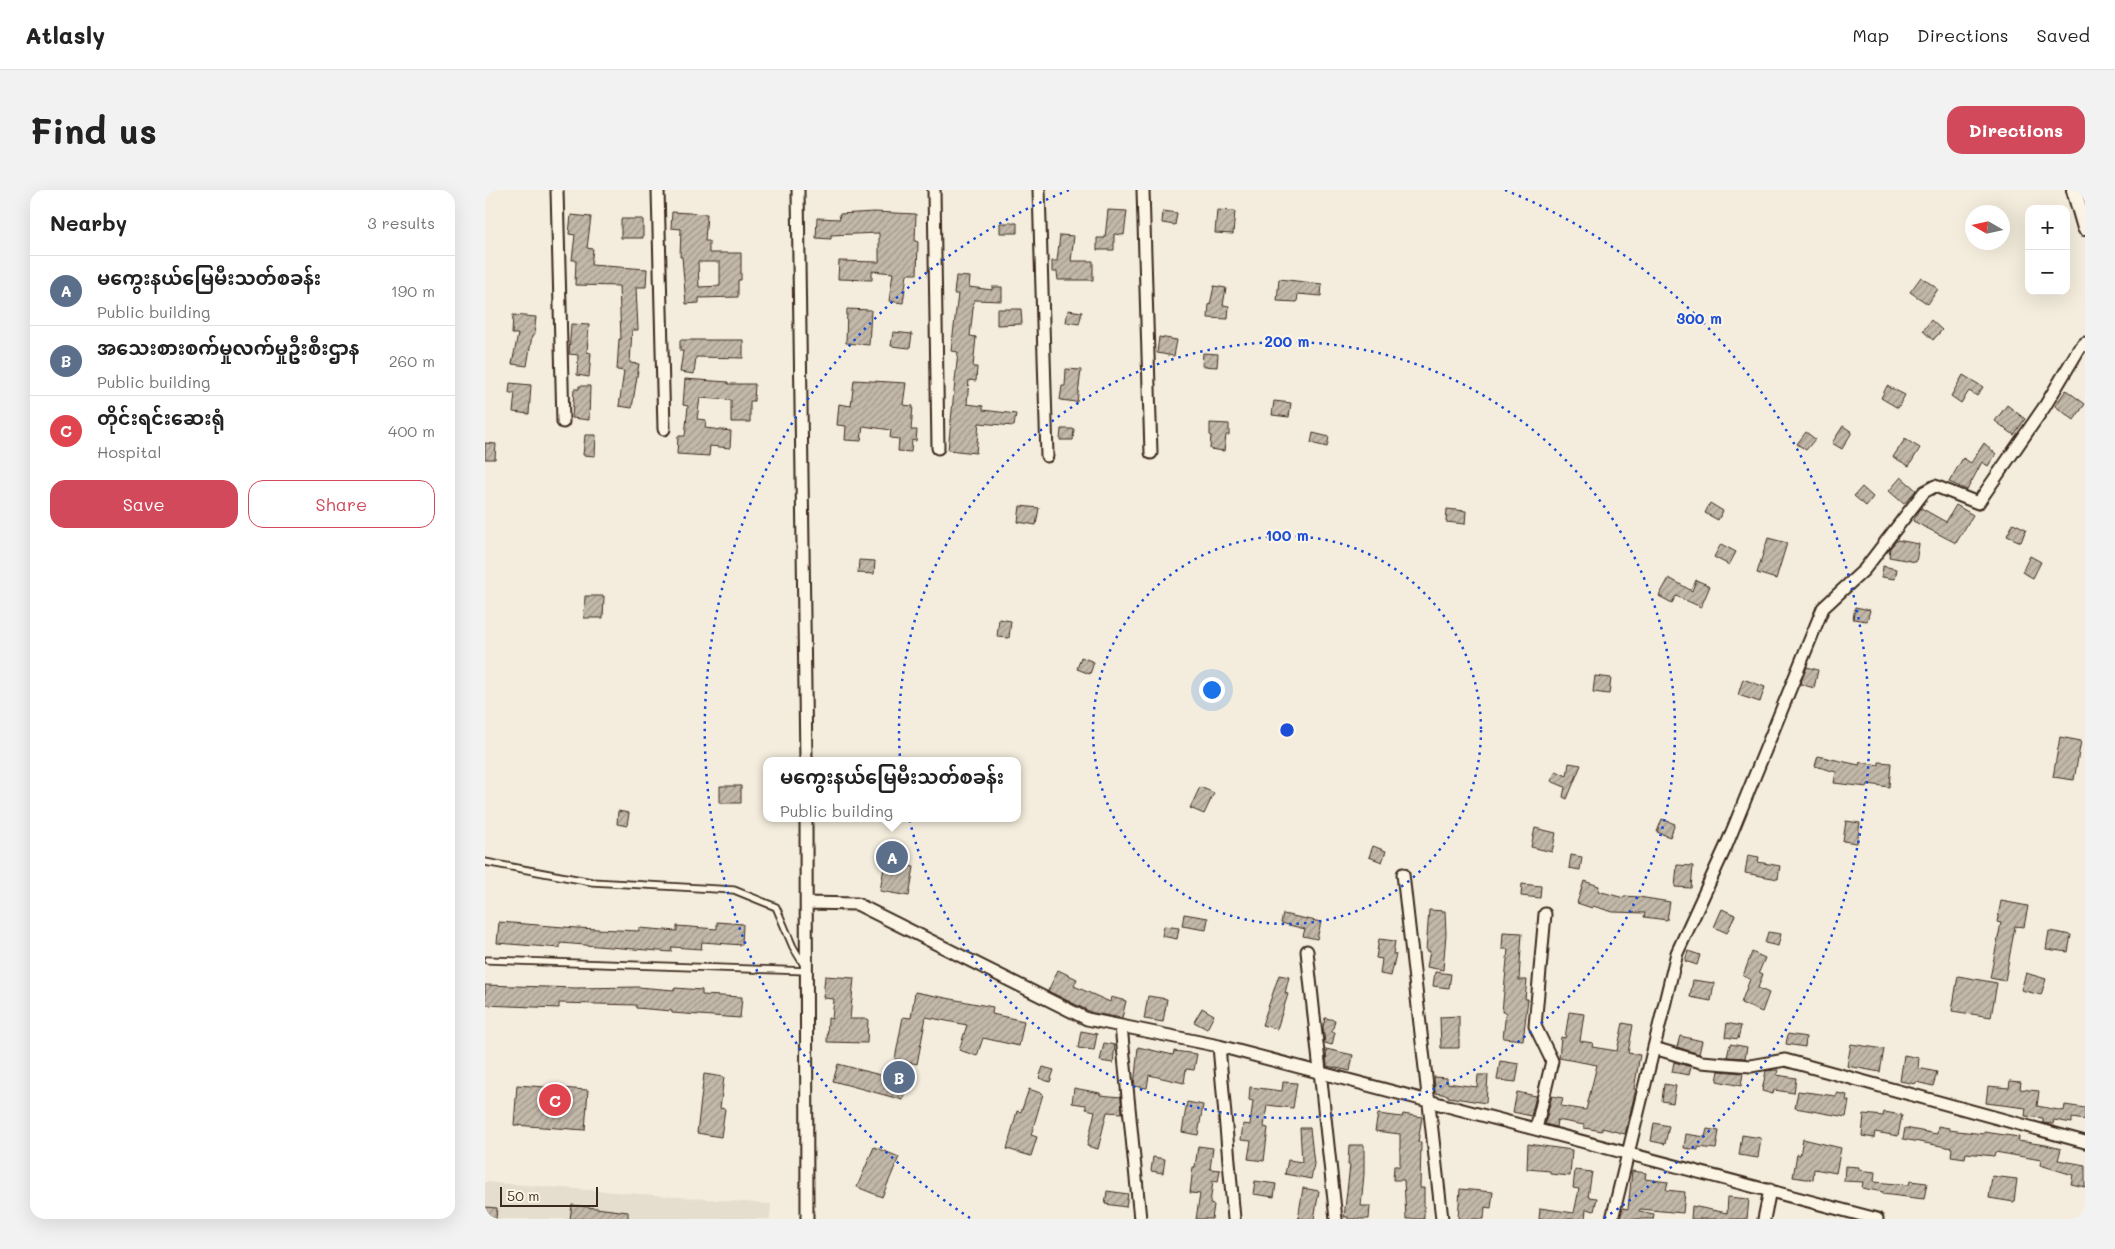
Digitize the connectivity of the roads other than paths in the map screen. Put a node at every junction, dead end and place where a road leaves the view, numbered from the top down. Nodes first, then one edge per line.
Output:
1 (557, 190) edge
2 (658, 190) edge
3 (798, 190) edge
4 (934, 190) edge
5 (1039, 190) edge
6 (1143, 190) edge
7 (2074, 190) edge
8 (2085, 228) edge
9 (2085, 343) edge
10 (563, 422) dead end
11 (664, 429) dead end
12 (938, 448) dead end
13 (1151, 453) dead end
14 (1047, 456) dead end
15 (806, 757) edge
16 (806, 822) edge
17 (485, 862) edge
18 (1403, 874) dead end
19 (807, 903) junction
20 (1545, 914) dead end
21 (1307, 951) dead end
22 (487, 960) dead end
23 (808, 971) junction
24 (1121, 1026) junction
25 (1219, 1046) junction
26 (1654, 1048) junction
27 (1320, 1073) junction
28 (1429, 1101) junction
29 (1536, 1129) junction
30 (2085, 1142) edge
31 (1628, 1153) junction
32 (1769, 1190) junction
33 (807, 1219) edge
34 (1140, 1219) edge
35 (1234, 1219) edge
36 (1336, 1219) edge
37 (1441, 1219) edge
38 (1612, 1219) edge
39 (1764, 1219) edge
40 (1877, 1219) edge

1 - 10 street
2 - 11 street
3 - 15 street
4 - 12 street
5 - 14 street
6 - 13 street
7 - 8 street
9 - 26 street
16 - 19 street
17 - 23 lane
18 - 28 street
19 - 23 street
19 - 24 street
20 - 29 street
21 - 27 street
22 - 23 lane
23 - 33 street
24 - 25 street
24 - 34 street
25 - 27 street
25 - 35 street
26 - 30 street
26 - 31 street
27 - 28 street
27 - 36 street
28 - 29 street
28 - 37 street
29 - 31 street
31 - 32 street
31 - 38 street
32 - 39 street
32 - 40 street

